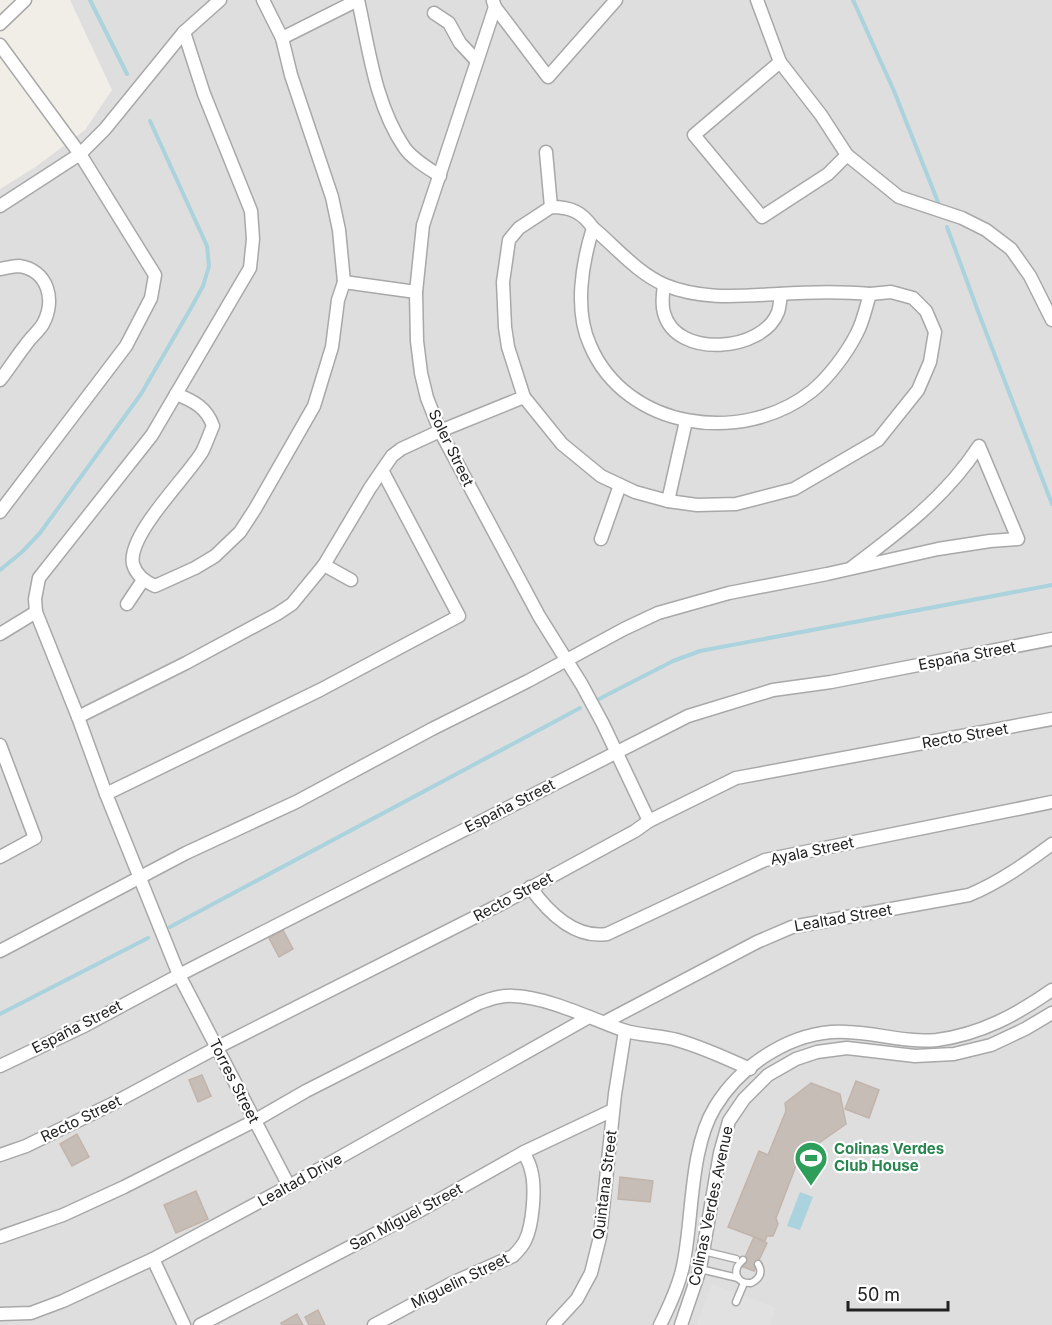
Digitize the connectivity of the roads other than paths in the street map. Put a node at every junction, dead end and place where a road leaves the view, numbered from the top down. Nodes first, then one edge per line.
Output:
1 (25, 0) edge
2 (220, 0) edge
3 (263, 0) edge
4 (358, 0) edge
5 (616, 0) edge
6 (757, 0) edge
7 (494, 3) edge
8 (434, 13) dead end
9 (0, 24) edge
10 (184, 32) junction
11 (282, 38) junction
12 (0, 45) edge
13 (476, 60) junction
14 (780, 62) junction
15 (546, 152) dead end
16 (80, 154) junction
17 (848, 155) junction
18 (440, 176) junction
19 (0, 206) edge
20 (552, 207) junction
21 (593, 228) junction
22 (0, 269) edge
23 (344, 282) junction
24 (664, 285) junction
25 (416, 292) junction
26 (780, 294) junction
27 (870, 294) junction
28 (1052, 320) edge
29 (0, 380) edge
30 (176, 394) junction
31 (524, 397) junction
32 (686, 421) junction
33 (440, 431) junction
34 (382, 472) junction
35 (620, 485) junction
36 (668, 501) junction
37 (0, 512) edge
38 (601, 539) dead end
39 (324, 565) junction
40 (851, 568) junction
41 (143, 580) junction
42 (351, 580) dead end
43 (127, 604) dead end
44 (36, 612) junction
45 (0, 634) edge
46 (1052, 639) edge
47 (566, 660) junction
48 (78, 717) junction
49 (1052, 719) edge
50 (0, 745) edge
51 (616, 753) junction
52 (106, 794) junction
53 (1052, 802) edge
54 (649, 821) junction
55 (1052, 844) edge
56 (0, 857) edge
57 (139, 877) junction
58 (530, 887) junction
59 (0, 951) edge
60 (179, 975) junction
61 (1052, 990) edge
62 (1052, 1013) edge
63 (589, 1017) junction
64 (605, 1022) junction
65 (625, 1031) junction
66 (216, 1048) junction
67 (0, 1066) edge
68 (750, 1069) junction
69 (613, 1110) junction
70 (254, 1120) junction
71 (524, 1152) junction
72 (0, 1155) edge
73 (290, 1186) junction
74 (0, 1237) edge
75 (704, 1251) junction
76 (153, 1259) junction
77 (736, 1259) dead end
78 (743, 1260) dead end
79 (758, 1264) dead end
80 (700, 1269) junction
81 (738, 1278) junction
82 (744, 1283) junction
83 (736, 1302) dead end
84 (0, 1314) edge
85 (184, 1325) edge
86 (200, 1325) edge
87 (374, 1325) edge
88 (553, 1325) edge
89 (660, 1325) edge
90 (681, 1325) edge

1 - 9 street
2 - 10 street
3 - 11 street
4 - 11 street
4 - 18 street
5 - 7 street
6 - 14 street
7 - 13 street, Soler Street
8 - 13 street
10 - 16 street
10 - 30 street
11 - 23 street
12 - 16 street
13 - 18 street, Soler Street
14 - 17 street
14 - 17 street
15 - 20 street
16 - 19 street
16 - 37 street
17 - 28 street
18 - 25 street, Soler Street
20 - 21 street
20 - 31 street
21 - 24 street
21 - 32 street
22 - 29 street
23 - 25 street
23 - 41 street
24 - 26 street
24 - 26 street
25 - 33 street, Soler Street
26 - 27 street
27 - 32 street
27 - 36 street
30 - 41 street
30 - 44 street
31 - 33 street
31 - 35 street
32 - 36 street
33 - 34 street
33 - 47 street, Soler Street
34 - 39 street
34 - 52 street
35 - 36 street
35 - 38 street
39 - 42 street
39 - 48 street
40 - 40 street
40 - 47 street
41 - 43 street
44 - 45 street
44 - 48 street, Torres Street
46 - 51 street, España Street
47 - 51 street, Soler Street
47 - 57 street
48 - 52 street, Torres Street
49 - 54 street, Recto Street
50 - 56 street
51 - 54 street, Soler Street
51 - 60 street, España Street
52 - 57 street, Torres Street
53 - 58 street, Ayala Street
54 - 58 street, Recto Street
55 - 64 street, Lealtad Street
57 - 59 street
57 - 60 street, Torres Street
58 - 66 street, Recto Street
60 - 66 street, Torres Street
60 - 67 street, España Street
61 - 68 street, Colinas Verdes Avenue
62 - 75 street, Colinas Verdes Avenue
63 - 64 street
63 - 70 street
63 - 73 street, Lealtad Drive
64 - 65 street
65 - 68 street
65 - 69 street, Quintana Street
66 - 70 street, Torres Street
66 - 72 street, Recto Street
68 - 89 street, Colinas Verdes Avenue
69 - 71 street, San Miguel Street
69 - 88 street, Quintana Street
70 - 73 street, Torres Street
70 - 74 street
71 - 86 street, San Miguel Street
71 - 87 street, Miguelin Street
73 - 76 street, Lealtad Drive
75 - 77 lane
75 - 80 street, Colinas Verdes Avenue
76 - 84 street, Lealtad Drive
76 - 85 street
78 - 81 lane
79 - 82 lane
80 - 81 lane
80 - 90 street, Colinas Verdes Avenue
81 - 82 lane
82 - 83 lane

